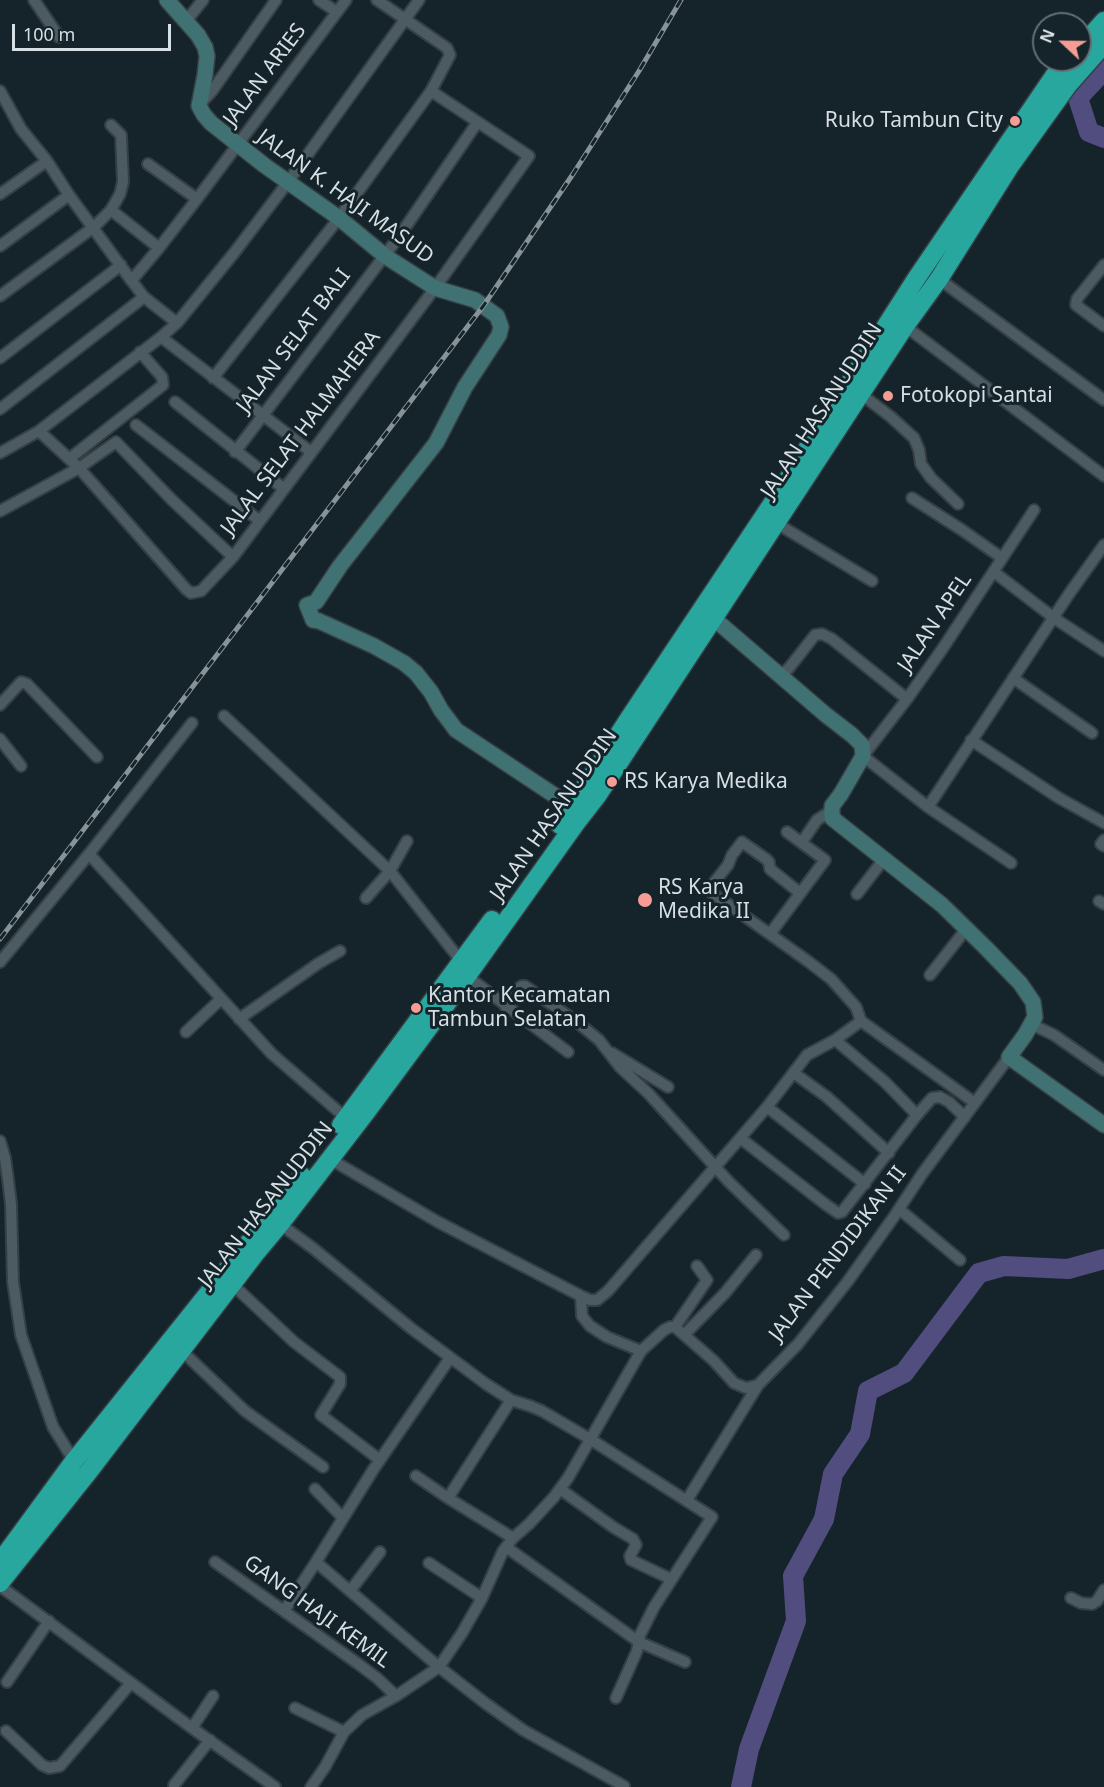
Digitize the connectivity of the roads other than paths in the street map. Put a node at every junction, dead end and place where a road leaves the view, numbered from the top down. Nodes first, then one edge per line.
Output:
1 (34, 0) edge
2 (167, 0) edge
3 (203, 0) edge
4 (276, 0) edge
5 (319, 0) edge
6 (346, 0) edge
7 (377, 0) edge
8 (419, 0) edge
9 (337, 12) junction
10 (404, 20) junction
11 (186, 21) junction
12 (1104, 21) edge
13 (1092, 34) edge
14 (60, 37) dead end
15 (1104, 44) edge
16 (1058, 72) edge
17 (0, 91) edge
18 (431, 91) junction
19 (199, 106) junction
20 (477, 123) junction
21 (111, 125) dead end
22 (237, 145) junction
23 (47, 161) junction
24 (148, 164) dead end
25 (288, 182) junction
26 (0, 194) edge
27 (69, 195) junction
28 (197, 199) junction
29 (111, 210) junction
30 (339, 218) junction
31 (94, 227) junction
32 (0, 246) edge
33 (159, 248) junction
34 (385, 256) junction
35 (121, 265) junction
36 (1104, 265) edge
37 (132, 280) dead end
38 (943, 282) junction
39 (435, 288) junction
40 (0, 296) edge
41 (144, 297) junction
42 (177, 322) junction
43 (905, 326) junction
44 (1104, 326) edge
45 (161, 337) junction
46 (140, 352) junction
47 (0, 358) edge
48 (213, 378) junction
49 (861, 394) junction
50 (1104, 400) edge
51 (175, 402) dead end
52 (0, 410) edge
53 (263, 415) junction
54 (136, 425) dead end
55 (39, 431) junction
56 (235, 452) junction
57 (311, 452) junction
58 (0, 453) edge
59 (69, 459) junction
60 (79, 468) junction
61 (1104, 476) edge
62 (284, 489) junction
63 (912, 498) dead end
64 (958, 504) dead end
65 (1034, 510) dead end
66 (0, 511) edge
67 (260, 521) junction
68 (776, 523) junction
69 (1104, 545) edge
70 (232, 557) junction
71 (1002, 558) junction
72 (994, 572) junction
73 (872, 581) dead end
74 (708, 613) junction
75 (1054, 618) junction
76 (1104, 651) edge
77 (780, 677) junction
78 (1013, 678) junction
79 (907, 699) junction
80 (0, 705) edge
81 (224, 716) dead end
82 (192, 723) dead end
83 (1092, 733) dead end
84 (0, 739) edge
85 (971, 740) junction
86 (863, 756) junction
87 (97, 757) dead end
88 (21, 766) dead end
89 (928, 807) junction
90 (831, 811) junction
91 (574, 816) junction
92 (1104, 823) edge
93 (787, 832) dead end
94 (1104, 840) edge
95 (407, 841) dead end
96 (802, 842) junction
97 (1104, 846) edge
98 (89, 854) junction
99 (884, 859) junction
100 (1011, 863) dead end
101 (390, 870) junction
102 (800, 893) junction
103 (857, 894) dead end
104 (366, 898) dead end
105 (967, 928) junction
106 (770, 934) junction
107 (340, 951) dead end
108 (0, 962) edge
109 (464, 968) junction
110 (930, 975) dead end
111 (221, 999) junction
112 (505, 1006) junction
113 (239, 1018) junction
114 (861, 1021) junction
115 (1028, 1029) junction
116 (186, 1032) dead end
117 (840, 1044) dead end
118 (610, 1052) junction
119 (568, 1053) dead end
120 (1009, 1057) junction
121 (1104, 1070) edge
122 (1031, 1073) junction
123 (798, 1076) dead end
124 (668, 1087) dead end
125 (975, 1103) junction
126 (771, 1110) dead end
127 (917, 1115) junction
128 (965, 1117) junction
129 (346, 1118) junction
130 (1104, 1125) edge
131 (0, 1141) edge
132 (744, 1141) dead end
133 (889, 1153) junction
134 (330, 1159) junction
135 (715, 1167) junction
136 (865, 1184) junction
137 (899, 1209) junction
138 (280, 1224) junction
139 (784, 1235) dead end
140 (756, 1255) dead end
141 (960, 1260) dead end
142 (697, 1266) dead end
143 (707, 1280) junction
144 (232, 1284) junction
145 (725, 1293) junction
146 (581, 1296) junction
147 (675, 1327) junction
148 (685, 1334) junction
149 (181, 1350) junction
150 (641, 1351) junction
151 (450, 1358) junction
152 (758, 1385) junction
153 (511, 1400) junction
154 (590, 1439) junction
155 (380, 1460) junction
156 (74, 1461) junction
157 (323, 1467) dead end
158 (416, 1476) dead end
159 (315, 1489) dead end
160 (560, 1489) junction
161 (448, 1498) junction
162 (687, 1500) junction
163 (343, 1518) junction
164 (513, 1538) junction
165 (506, 1547) junction
166 (380, 1552) dead end
167 (0, 1562) edge
168 (215, 1562) dead end
169 (316, 1562) junction
170 (429, 1563) dead end
171 (671, 1579) junction
172 (0, 1585) edge
173 (1104, 1590) edge
174 (350, 1591) junction
175 (482, 1598) junction
176 (1071, 1598) dead end
177 (284, 1611) junction
178 (49, 1622) junction
179 (639, 1642) junction
180 (685, 1662) dead end
181 (439, 1667) junction
182 (7, 1682) dead end
183 (131, 1683) junction
184 (213, 1696) dead end
185 (396, 1696) junction
186 (616, 1698) dead end
187 (295, 1708) dead end
188 (192, 1728) junction
189 (6, 1731) dead end
190 (344, 1732) junction
191 (210, 1740) junction
192 (174, 1785) dead end
193 (624, 1786) edge
194 (275, 1787) edge
195 (311, 1787) edge

1 - 14 street
2 - 11 street
3 - 11 street
4 - 19 street
5 - 9 street
6 - 9 street, JALAN ARIES
7 - 10 street
8 - 10 street
9 - 22 street, JALAN ARIES
10 - 18 street
10 - 25 street
11 - 19 street
12 - 13 highway
15 - 38 highway, JALAN HASANUDDIN
16 - 74 highway, JALAN HASANUDDIN
17 - 23 street
18 - 20 street
18 - 30 street
19 - 22 street, JALAN K. HAJI MASUD
20 - 34 street, JALAN SELAT BALI
20 - 39 street, JALAL SELAT HALMAHERA
21 - 29 street
22 - 25 street, JALAN K. HAJI MASUD
22 - 28 street, JALAN ARIES
23 - 26 street
23 - 27 street
24 - 28 street
25 - 30 street, JALAN K. HAJI MASUD
25 - 42 street
27 - 31 street
27 - 32 street
28 - 33 street, JALAN ARIES
29 - 31 street
29 - 33 street
30 - 34 street, JALAN K. HAJI MASUD
30 - 48 street
31 - 35 street
31 - 40 street
33 - 37 street, JALAN ARIES
34 - 39 street, JALAN K. HAJI MASUD
34 - 53 street, JALAN SELAT BALI
35 - 41 street
35 - 47 street
36 - 44 street
38 - 43 highway, JALAN HASANUDDIN
38 - 50 street
39 - 57 street, JALAL SELAT HALMAHERA
39 - 91 street, JALAN K. HAJI MASUD
41 - 42 street
41 - 52 street
42 - 45 street
43 - 49 highway, JALAN HASANUDDIN
43 - 61 street
45 - 46 street
45 - 48 street
46 - 55 street
46 - 59 street
48 - 53 street
49 - 64 street
49 - 68 highway, JALAN HASANUDDIN
51 - 56 street
53 - 56 street, JALAN SELAT BALI
53 - 57 street
54 - 67 street
55 - 58 street
55 - 59 street
56 - 62 street
57 - 62 street, JALAL SELAT HALMAHERA
59 - 60 street
60 - 66 street
60 - 70 street
60 - 70 street, JALAL SELAT HALMAHERA
62 - 67 street, JALAL SELAT HALMAHERA
63 - 71 street
65 - 71 street, JALAN APEL
67 - 70 street, JALAL SELAT HALMAHERA
68 - 73 street
68 - 74 highway, JALAN HASANUDDIN
69 - 75 street
71 - 72 street, JALAN APEL
72 - 75 street
72 - 79 street, JALAN APEL
74 - 77 street
74 - 91 highway, JALAN HASANUDDIN
75 - 76 street
75 - 78 street
77 - 79 street
77 - 86 street
78 - 83 street
78 - 85 street
79 - 86 street, JALAN APEL
80 - 87 street
81 - 101 street
82 - 98 street
84 - 88 street
85 - 89 street
85 - 92 street
86 - 89 street
86 - 90 street
89 - 100 street
90 - 96 street
90 - 99 street
91 - 109 highway, JALAN HASANUDDIN
93 - 96 street
94 - 97 street
95 - 101 street
96 - 102 street
98 - 108 street
98 - 111 street
99 - 103 street
99 - 105 street
101 - 104 street
101 - 109 street
102 - 106 street
102 - 106 street
105 - 110 street
105 - 115 street
106 - 114 street
107 - 113 street
109 - 112 street
109 - 129 highway, JALAN HASANUDDIN
109 - 134 highway, JALAN HASANUDDIN
111 - 113 street
111 - 116 street
112 - 118 street
112 - 119 street
113 - 129 street
114 - 125 street
114 - 135 street
115 - 120 street
115 - 121 street
115 - 122 street
117 - 127 street
118 - 124 street
118 - 135 street
120 - 122 street
120 - 125 street, JALAN PENDIDIKAN II
122 - 130 street
123 - 133 street
125 - 128 street, JALAN PENDIDIKAN II
126 - 136 street
127 - 128 street
127 - 133 street
128 - 137 street, JALAN PENDIDIKAN II
129 - 156 highway, JALAN HASANUDDIN
131 - 156 street
132 - 136 street
133 - 136 street
134 - 138 highway, JALAN HASANUDDIN
134 - 146 street
135 - 139 street
135 - 146 street
137 - 141 street
137 - 152 street, JALAN PENDIDIKAN II
138 - 144 highway, JALAN HASANUDDIN
138 - 151 street
140 - 145 street
142 - 143 street
143 - 145 street
143 - 147 street
144 - 149 highway, JALAN HASANUDDIN
144 - 155 street
145 - 148 street
146 - 150 street
147 - 148 street
147 - 150 street
148 - 152 street
149 - 157 street
149 - 172 highway, JALAN HASANUDDIN
150 - 154 street
151 - 153 street
151 - 155 street
152 - 162 street, JALAN PENDIDIKAN II
153 - 154 street
153 - 161 street
154 - 160 street
154 - 162 street
155 - 163 street
156 - 167 highway, JALAN HASANUDDIN
158 - 161 street
159 - 163 street
160 - 164 street
160 - 171 street
161 - 164 street
162 - 171 street
163 - 169 street
164 - 165 street
165 - 175 street
165 - 179 street
166 - 174 street
168 - 177 street, GANG HAJI KEMIL
169 - 174 street
169 - 177 street
170 - 175 street
171 - 179 street
172 - 178 street
173 - 176 street
174 - 181 street
175 - 181 street
177 - 185 street, GANG HAJI KEMIL
178 - 182 street
178 - 183 street
179 - 180 street
179 - 186 street
181 - 185 street
181 - 193 street
183 - 188 street
183 - 189 street
184 - 188 street
185 - 190 street
187 - 190 street
188 - 191 street
190 - 195 street
191 - 192 street
191 - 194 street

